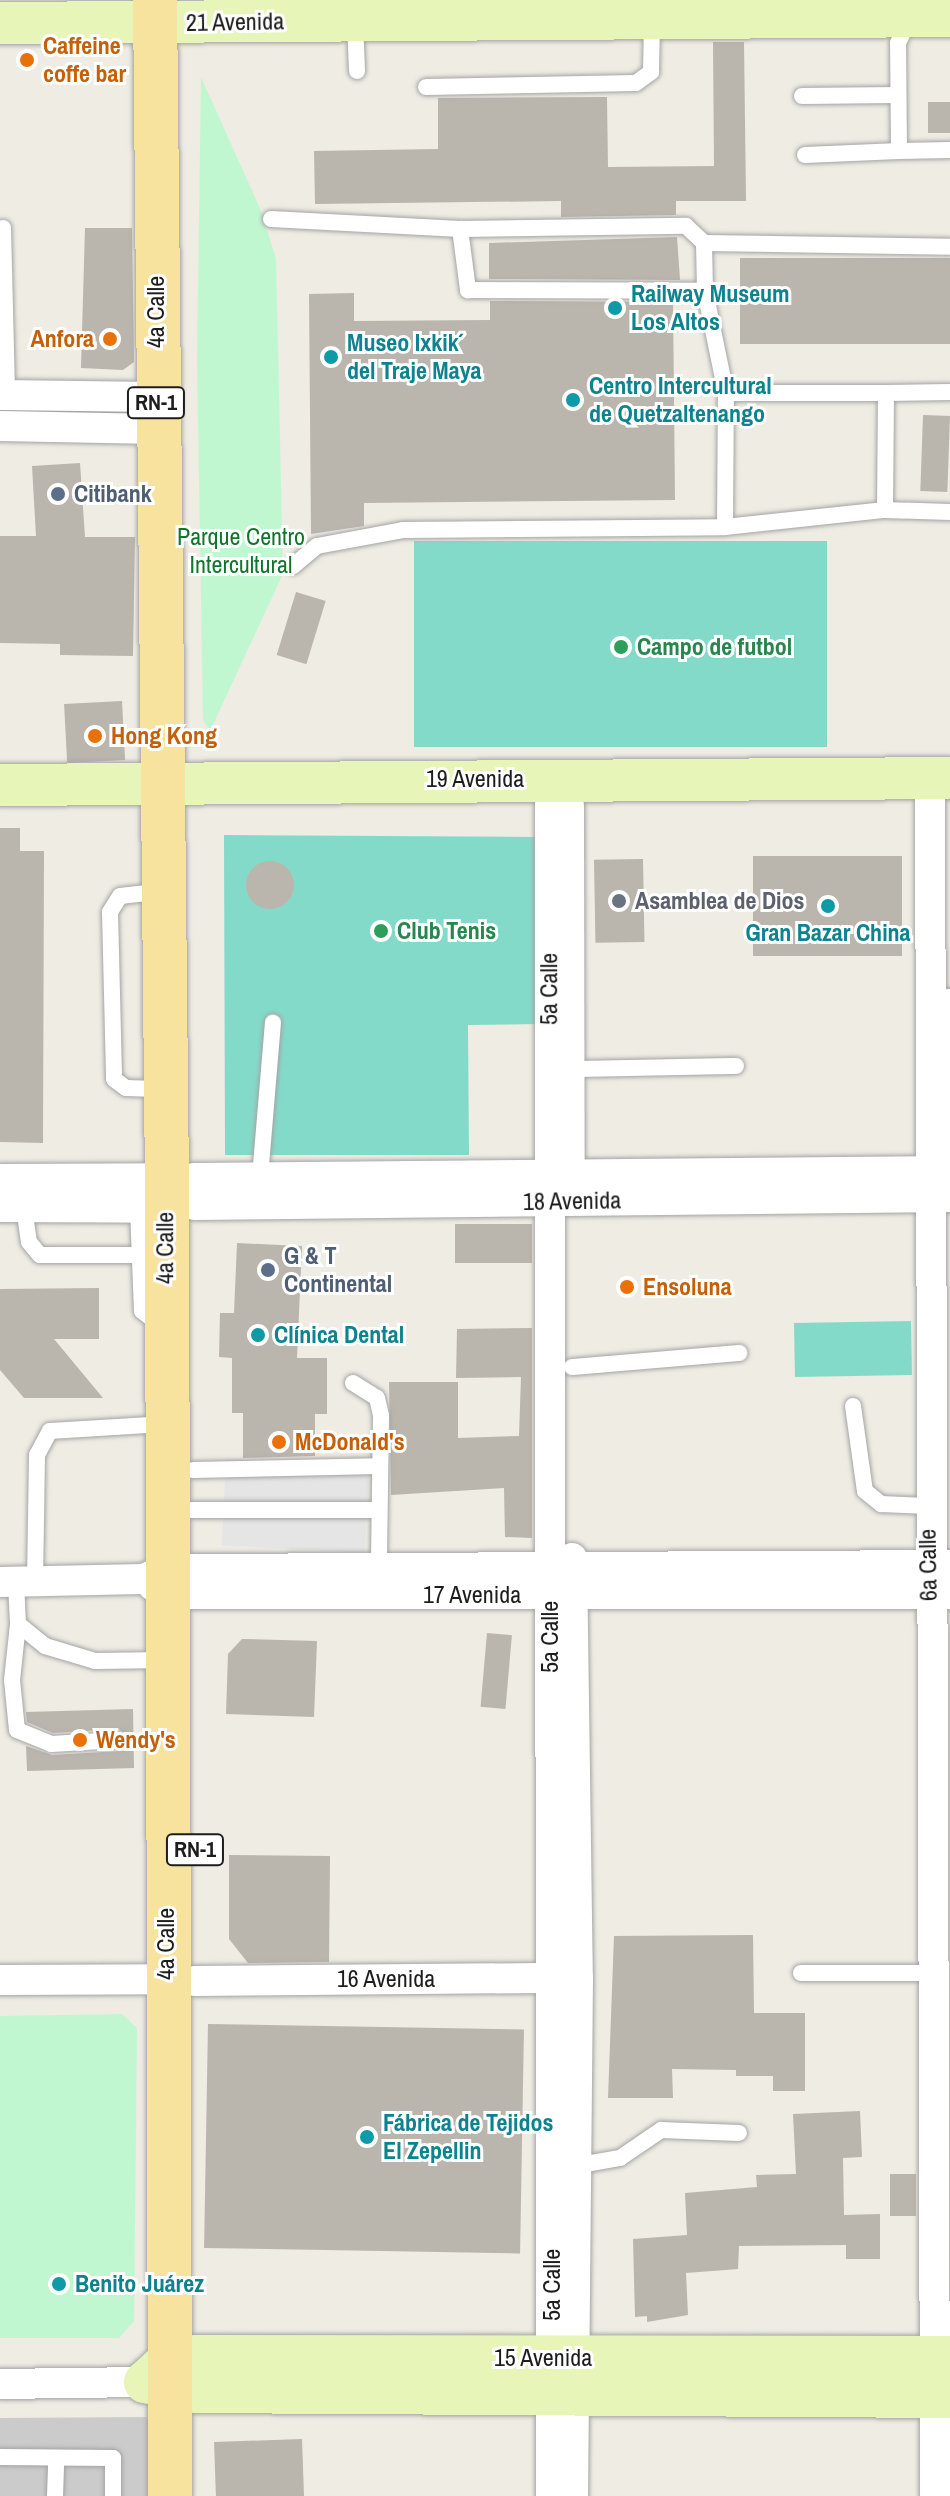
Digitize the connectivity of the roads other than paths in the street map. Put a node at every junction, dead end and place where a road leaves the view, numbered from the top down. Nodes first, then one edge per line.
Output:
1 (651, 9) edge
2 (764, 9) edge
3 (928, 10) edge
4 (169, 11) edge
5 (355, 20) junction
6 (0, 23) edge
7 (357, 71) dead end
8 (426, 87) dead end
9 (897, 95) junction
10 (802, 96) dead end
11 (950, 150) edge
12 (899, 151) junction
13 (805, 155) dead end
14 (271, 219) dead end
15 (3, 228) dead end
16 (460, 229) junction
17 (704, 243) junction
18 (950, 247) edge
19 (705, 291) junction
20 (950, 392) edge
21 (726, 393) junction
22 (886, 393) junction
23 (4, 395) edge
24 (157, 413) junction
25 (0, 426) edge
26 (885, 510) junction
27 (950, 512) edge
28 (725, 527) junction
29 (293, 566) dead end
30 (0, 785) edge
31 (175, 793) junction
32 (559, 793) junction
33 (943, 793) edge
34 (0, 807) edge
35 (273, 1023) dead end
36 (736, 1066) dead end
37 (573, 1069) junction
38 (260, 1177) junction
39 (0, 1179) edge
40 (941, 1187) edge
41 (561, 1188) junction
42 (172, 1195) junction
43 (12, 1207) edge
44 (151, 1255) junction
45 (940, 1348) edge
46 (739, 1353) dead end
47 (572, 1367) junction
48 (353, 1383) dead end
49 (853, 1406) dead end
50 (163, 1424) junction
51 (378, 1466) junction
52 (193, 1490) junction
53 (927, 1506) junction
54 (377, 1510) junction
55 (379, 1568) junction
56 (939, 1579) edge
57 (172, 1581) junction
58 (17, 1582) edge
59 (561, 1582) junction
60 (18, 1624) junction
61 (165, 1660) junction
62 (119, 1740) dead end
63 (801, 1973) dead end
64 (564, 1978) junction
65 (0, 1980) edge
66 (181, 1980) junction
67 (943, 1982) edge
68 (739, 2133) dead end
69 (574, 2166) junction
70 (176, 2376) junction
71 (562, 2377) junction
72 (942, 2377) edge
73 (0, 2384) edge
74 (0, 2457) edge
75 (56, 2458) junction
76 (55, 2496) edge
77 (113, 2496) edge
78 (170, 2496) edge
79 (197, 2496) edge
80 (551, 2496) edge
81 (573, 2496) edge
82 (935, 2496) edge

1 - 2 street, 21 Avenida
1 - 5 street, 21 Avenida
1 - 8 lane
2 - 3 street, 21 Avenida
3 - 9 lane
4 - 5 street, 21 Avenida
4 - 6 street, 21 Avenida
4 - 24 main road, 4a Calle / RN-1
4 - 31 main road, 4a Calle / RN-1
5 - 7 lane
9 - 10 lane
9 - 12 lane
11 - 12 lane
12 - 13 lane
14 - 16 lane
15 - 23 lane
16 - 17 lane
16 - 19 lane
17 - 18 lane
17 - 19 lane
19 - 21 lane
20 - 22 lane
21 - 22 lane
21 - 28 lane
22 - 26 lane
23 - 24 street
24 - 25 street
24 - 31 main road, 4a Calle / RN-1
26 - 27 lane
26 - 28 lane
28 - 29 lane
30 - 31 street, 19 Avenida
31 - 32 street, 19 Avenida
31 - 34 street, 19 Avenida
31 - 42 main road, 4a Calle / RN-1
31 - 42 main road, 4a Calle / RN-1
32 - 33 street, 19 Avenida
32 - 37 street, 5a Calle
32 - 41 street, 5a Calle
33 - 40 street, 6a Calle
35 - 38 lane
36 - 37 lane
37 - 41 street, 5a Calle
38 - 41 street, 18 Avenida
38 - 42 street, 18 Avenida
39 - 42 street, 18 Avenida
40 - 41 street, 18 Avenida
40 - 45 street, 6a Calle
41 - 42 street, 18 Avenida
41 - 47 street, 5a Calle
41 - 59 street, 5a Calle
42 - 43 street, 18 Avenida
42 - 44 main road, 4a Calle / RN-1
42 - 52 main road, 4a Calle / RN-1
43 - 44 lane
44 - 50 main road, 4a Calle / RN-1
45 - 53 street, 6a Calle
46 - 47 lane
47 - 59 street, 5a Calle
48 - 51 lane
49 - 53 lane
50 - 57 main road, 4a Calle / RN-1
50 - 58 lane
51 - 52 lane
51 - 54 lane
52 - 54 lane
52 - 57 main road, 4a Calle / RN-1
53 - 56 street, 6a Calle
54 - 55 lane
55 - 57 street, 17 Avenida
55 - 59 street, 17 Avenida
56 - 59 street, 17 Avenida
56 - 67 street, 6a Calle
57 - 58 street, 17 Avenida
57 - 59 street, 17 Avenida
57 - 61 main road, 4a Calle / RN-1
57 - 66 main road, 4a Calle / RN-1
58 - 60 lane
59 - 64 street, 5a Calle
60 - 61 lane
60 - 62 lane
61 - 66 main road, 4a Calle / RN-1
63 - 67 lane
64 - 66 street, 16 Avenida
64 - 69 street, 5a Calle
64 - 71 street, 5a Calle
65 - 66 street, 16 Avenida
66 - 70 main road, 4a Calle / RN-1
67 - 72 street, 6a Calle
68 - 69 lane
69 - 71 street, 5a Calle
70 - 71 street, 15 Avenida
70 - 73 street, 15 Avenida
70 - 78 main road, 4a Calle / RN-1
70 - 79 main road, 4a Calle / RN-1
71 - 72 street, 15 Avenida
71 - 80 street, 5a Calle
71 - 81 street, 5a Calle
72 - 82 street, 6a Calle
74 - 75 lane
75 - 76 lane
75 - 77 lane

